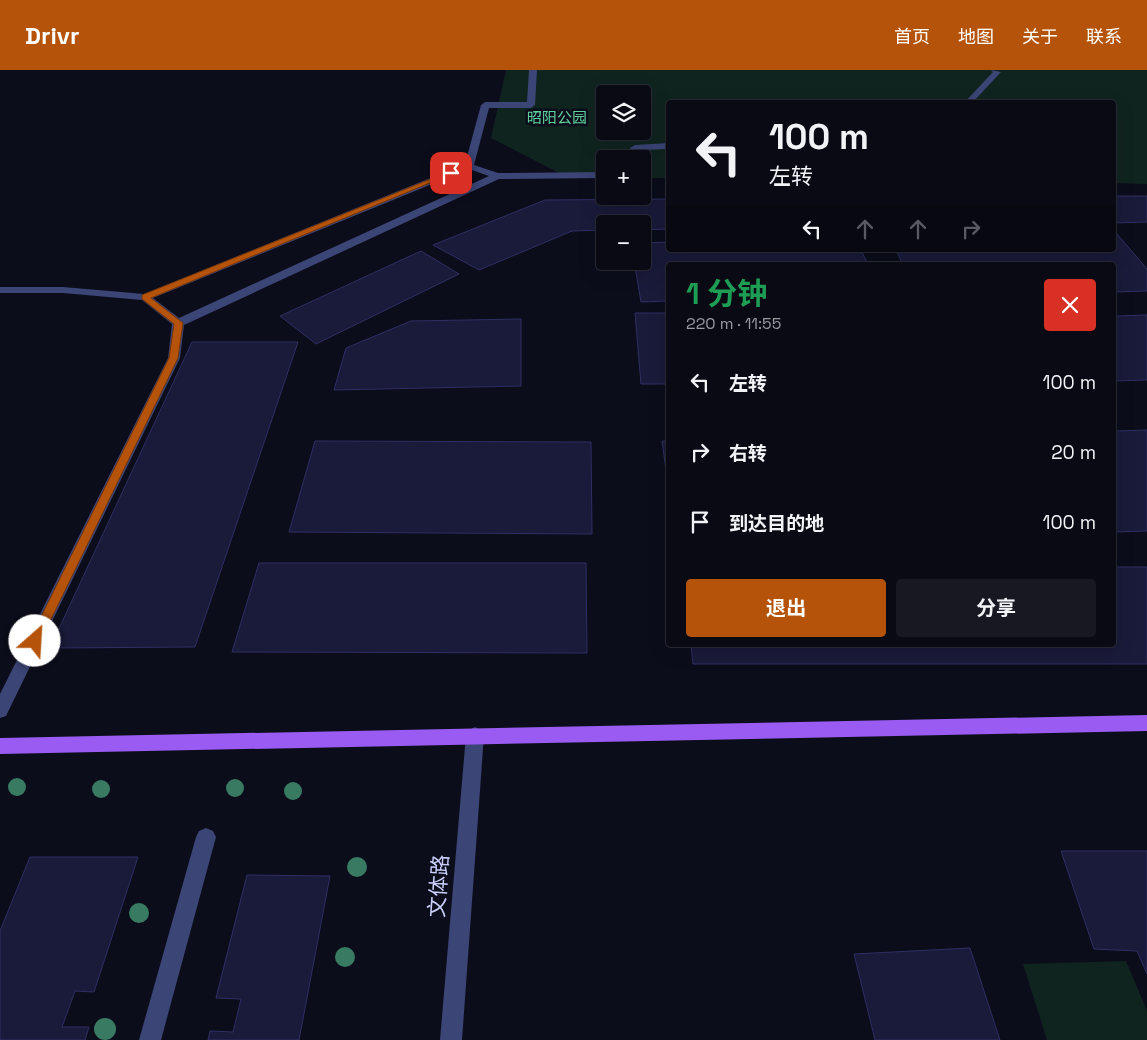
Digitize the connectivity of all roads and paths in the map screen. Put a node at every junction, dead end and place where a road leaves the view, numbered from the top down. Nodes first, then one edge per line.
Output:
1 (533, 70) edge
2 (995, 70) edge
3 (971, 100) edge
4 (666, 146) edge
5 (636, 150) edge
6 (469, 166) junction
7 (596, 175) edge
8 (497, 176) junction
9 (0, 290) edge
10 (145, 297) junction
11 (178, 323) junction
12 (0, 711) edge
13 (1147, 723) edge
14 (475, 735) junction
15 (0, 746) edge
16 (206, 837) dead end
17 (150, 1040) edge
18 (451, 1040) edge

1 - 6 street
2 - 3 street
4 - 5 street
6 - 8 street
6 - 10 street
7 - 8 street
8 - 11 street
9 - 10 street
10 - 11 street
11 - 12 street
13 - 14 main road
14 - 15 main road
14 - 18 street, 文体路
16 - 17 street

